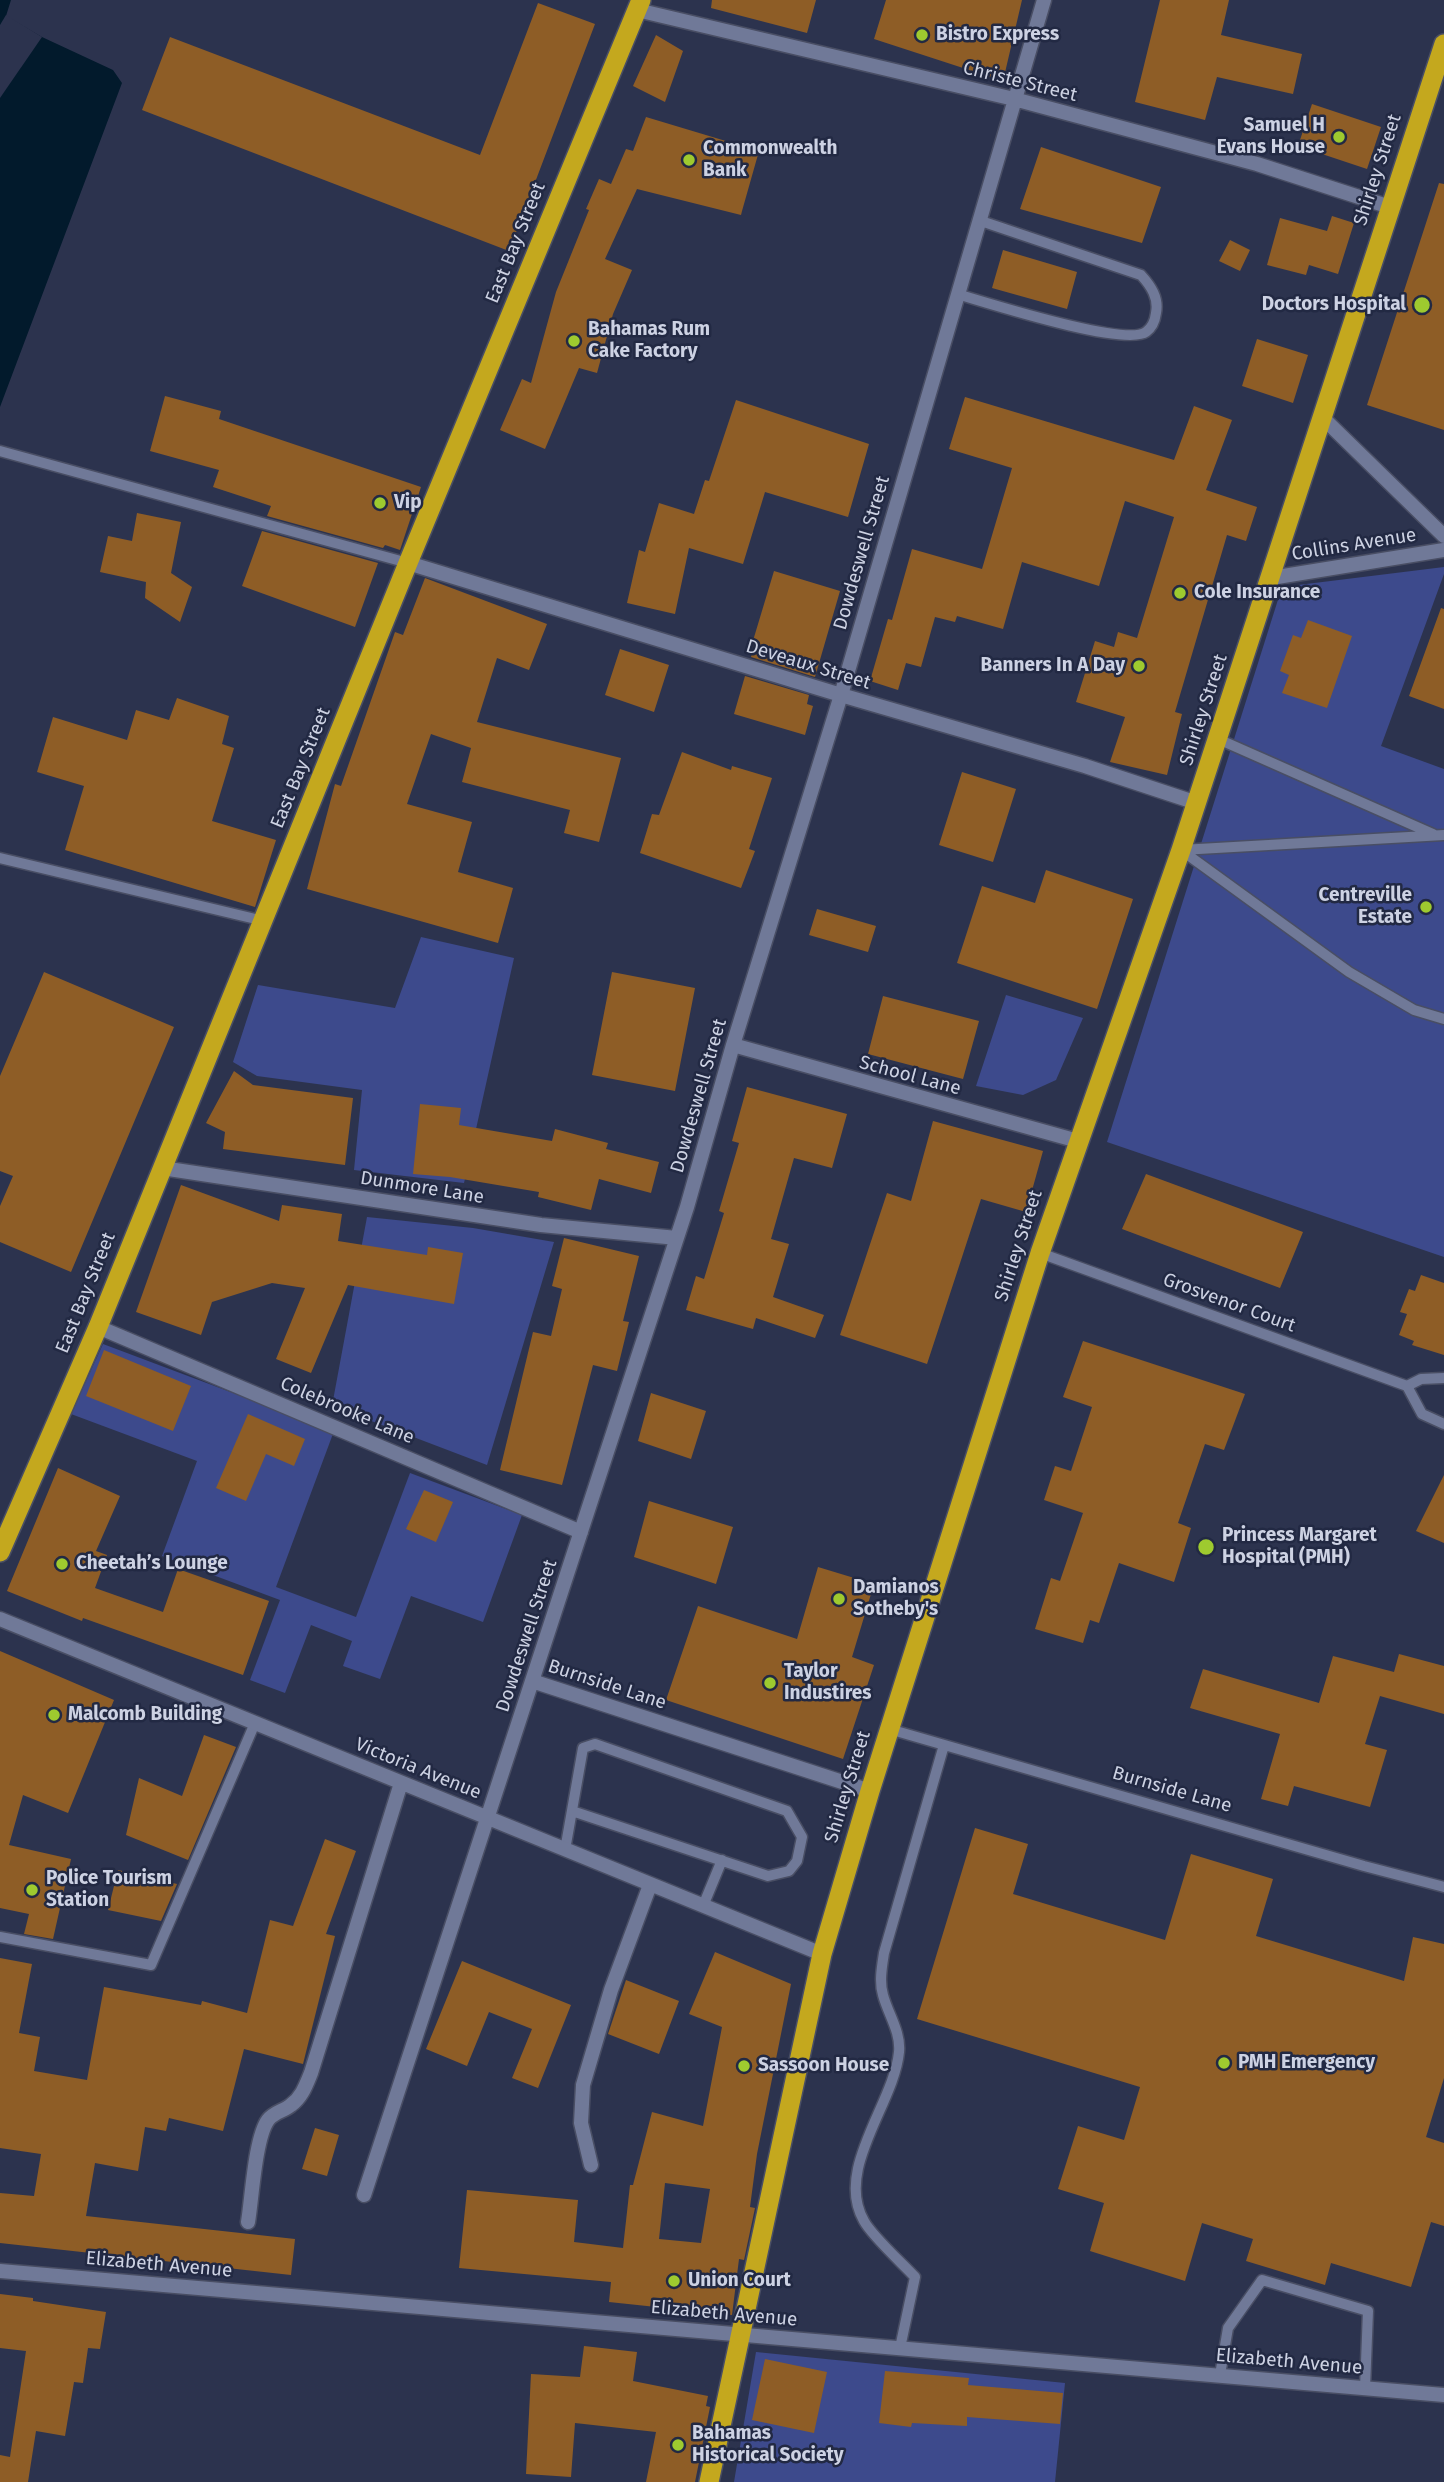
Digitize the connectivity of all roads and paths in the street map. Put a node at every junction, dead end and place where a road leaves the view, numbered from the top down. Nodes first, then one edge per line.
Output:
1 (1044, 0) edge
2 (639, 5) edge
3 (1444, 44) edge
4 (1014, 99) junction
5 (1390, 207) junction
6 (978, 220) junction
7 (957, 294) junction
8 (1322, 417) junction
9 (0, 451) edge
10 (1444, 536) edge
11 (1444, 550) edge
12 (408, 562) junction
13 (1271, 578) junction
14 (841, 695) junction
15 (1218, 739) junction
16 (1197, 803) junction
17 (1440, 835) edge
18 (1181, 850) junction
19 (0, 858) edge
20 (264, 920) junction
21 (1444, 1019) edge
22 (733, 1045) junction
23 (1078, 1141) junction
24 (162, 1168) junction
25 (677, 1238) junction
26 (1040, 1253) junction
27 (98, 1327) junction
28 (1444, 1378) edge
29 (1407, 1386) junction
30 (1444, 1424) edge
31 (581, 1532) junction
32 (0, 1552) edge
33 (0, 1619) edge
34 (533, 1681) junction
35 (254, 1723) junction
36 (889, 1729) junction
37 (944, 1745) junction
38 (401, 1783) junction
39 (870, 1791) junction
40 (572, 1811) junction
41 (488, 1819) junction
42 (565, 1850) junction
43 (722, 1860) junction
44 (650, 1885) junction
45 (1444, 1887) edge
46 (703, 1906) junction
47 (0, 1937) edge
48 (822, 1954) junction
49 (591, 2165) dead end
50 (364, 2195) dead end
51 (248, 2222) dead end
52 (0, 2271) edge
53 (740, 2335) junction
54 (900, 2348) junction
55 (1220, 2375) junction
56 (1365, 2388) junction
57 (1444, 2395) edge
58 (709, 2482) edge

1 - 4 street, Dowdeswell Street
2 - 4 street, Christe Street
2 - 12 highway, East Bay Street
3 - 5 highway, Shirley Street
4 - 5 street, Christe Street
4 - 6 street, Dowdeswell Street
5 - 8 highway, Shirley Street
6 - 7 street, Dowdeswell Street
6 - 7 lane
7 - 14 street, Dowdeswell Street
8 - 10 street, Collins Avenue
8 - 13 highway, Shirley Street
9 - 12 lane
11 - 13 street, Collins Avenue
12 - 14 street, Deveaux Street
12 - 20 highway, East Bay Street
13 - 15 highway, Shirley Street
14 - 16 street, Deveaux Street
14 - 22 street, Dowdeswell Street
15 - 16 highway, Shirley Street
15 - 17 lane
16 - 18 highway, Shirley Street
17 - 18 lane
18 - 21 lane
18 - 23 highway, Shirley Street
19 - 20 lane
20 - 24 highway, East Bay Street
22 - 23 street, School Lane
22 - 25 street, Dowdeswell Street
23 - 26 highway, Shirley Street
24 - 25 street, Dunmore Lane
24 - 27 highway, East Bay Street
25 - 31 street, Dowdeswell Street
26 - 29 lane, Grosvenor Court
26 - 36 highway, Shirley Street
27 - 31 street, Colebrooke Lane
27 - 32 highway, East Bay Street
28 - 29 lane
29 - 30 lane
31 - 34 street, Dowdeswell Street
33 - 35 street, Victoria Avenue
34 - 39 street, Burnside Lane
34 - 41 street, Dowdeswell Street
35 - 38 street, Victoria Avenue
35 - 47 lane
36 - 37 lane, Burnside Lane
36 - 39 highway, Shirley Street
37 - 45 lane, Burnside Lane
37 - 54 lane
38 - 41 street, Victoria Avenue
38 - 51 street
39 - 48 highway, Shirley Street
40 - 42 lane
40 - 43 lane
40 - 43 lane
41 - 42 street, Victoria Avenue
41 - 50 street, Dowdeswell Street
42 - 44 street, Victoria Avenue
43 - 46 lane
44 - 46 street, Victoria Avenue
44 - 49 street
46 - 48 street, Victoria Avenue
48 - 53 highway, Shirley Street
52 - 53 street, Elizabeth Avenue
53 - 54 street, Elizabeth Avenue
53 - 58 highway, Shirley Street
54 - 55 street, Elizabeth Avenue
55 - 56 street, Elizabeth Avenue
55 - 56 lane
56 - 57 street, Elizabeth Avenue

